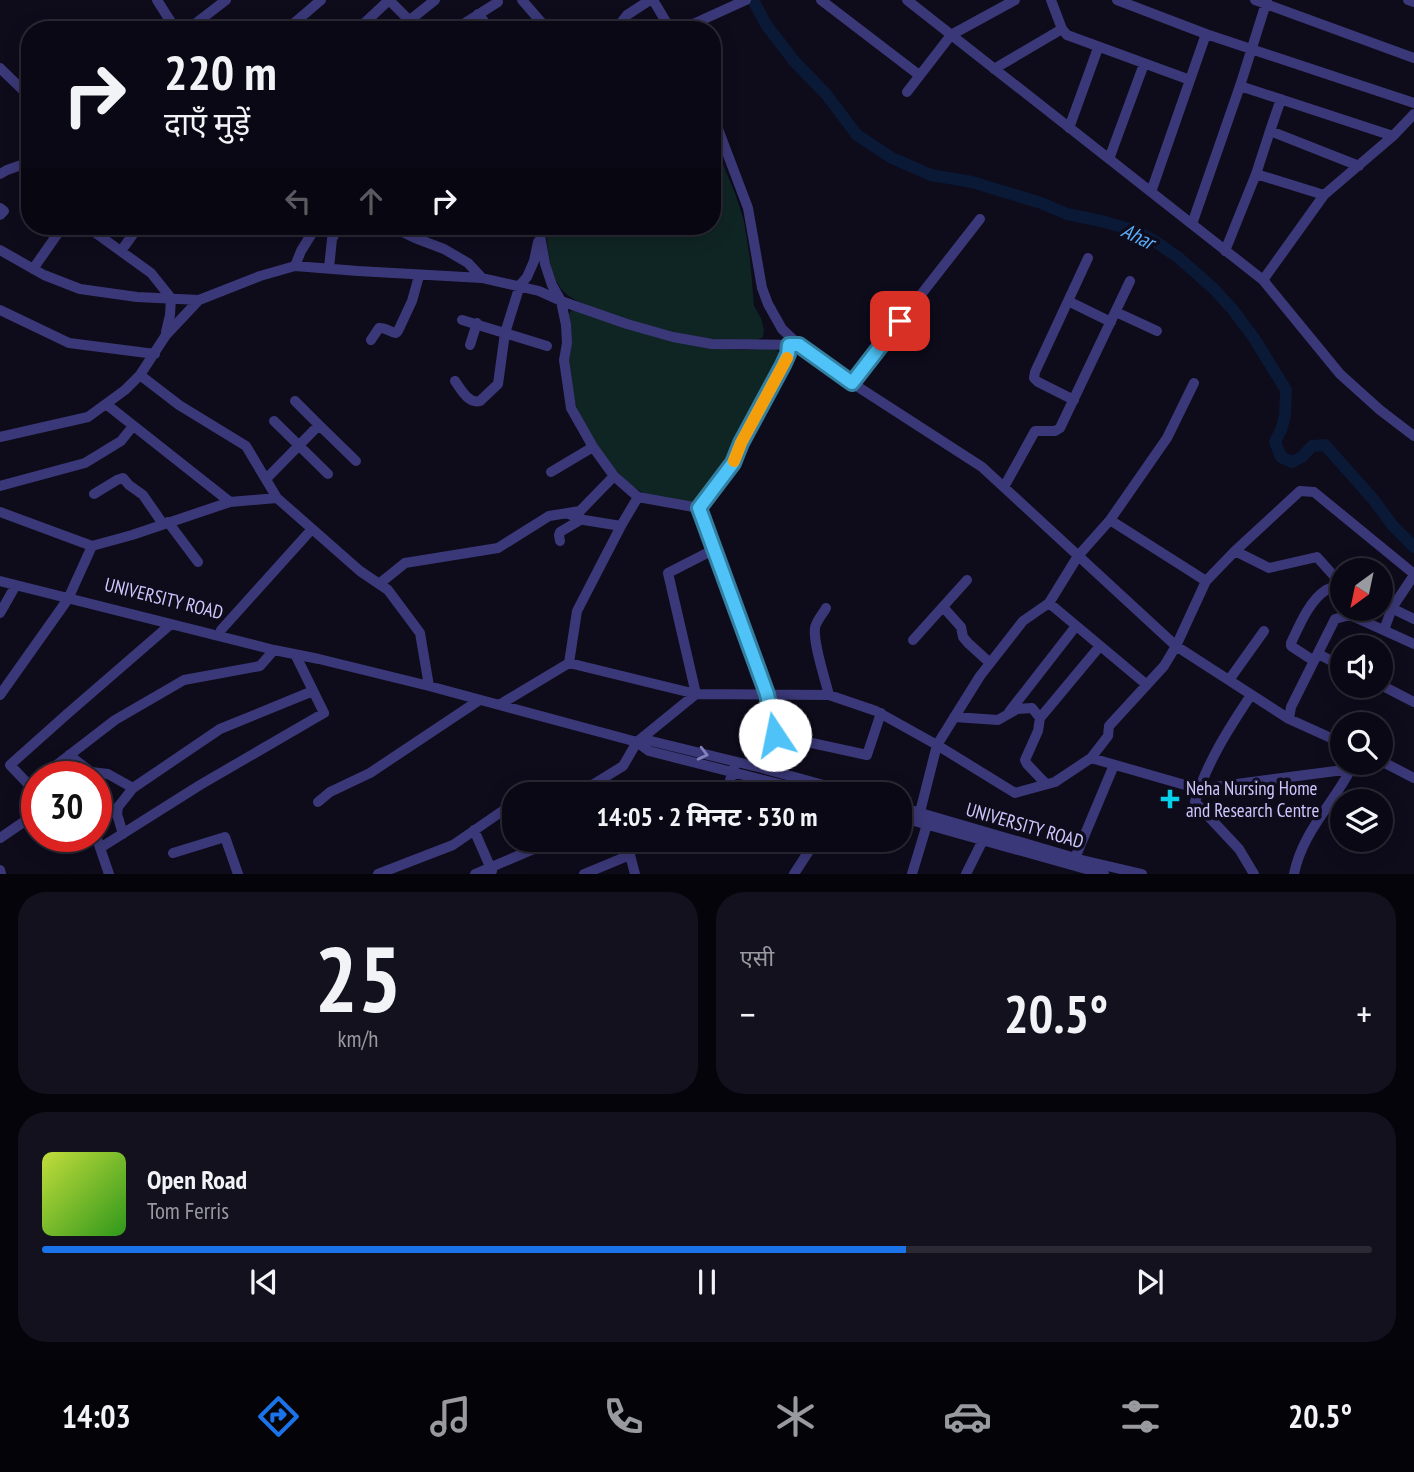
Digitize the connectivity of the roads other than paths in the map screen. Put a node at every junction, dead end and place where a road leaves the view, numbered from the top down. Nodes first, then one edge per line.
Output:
1 (157, 0) edge
2 (226, 0) edge
3 (321, 0) edge
4 (435, 0) edge
5 (522, 0) edge
6 (652, 0) edge
7 (746, 0) edge
8 (821, 0) edge
9 (907, 0) edge
10 (1016, 0) edge
11 (1051, 0) edge
12 (1117, 0) edge
13 (1408, 0) edge
14 (1263, 1) edge
15 (498, 2) dead end
16 (1414, 2) edge
17 (478, 14) junction
18 (410, 20) joint
19 (170, 21) edge
20 (199, 21) edge
21 (296, 21) edge
22 (367, 21) edge
23 (468, 21) edge
24 (484, 21) edge
25 (540, 21) edge
26 (622, 21) edge
27 (665, 21) edge
28 (699, 21) edge
29 (1062, 29) junction
30 (1206, 34) junction
31 (951, 35) junction
32 (1098, 48) junction
33 (1251, 49) junction
34 (1414, 58) edge
35 (1144, 64) junction
36 (0, 68) edge
37 (995, 69) junction
38 (919, 75) junction
39 (1190, 80) junction
40 (1240, 86) junction
41 (21, 88) edge
42 (907, 92) dead end
43 (1280, 99) junction
44 (1414, 103) edge
45 (1414, 114) edge
46 (1069, 128) junction
47 (1270, 131) junction
48 (1393, 136) junction
49 (721, 137) edge
50 (1109, 159) junction
51 (21, 165) edge
52 (1359, 166) junction
53 (0, 174) edge
54 (1255, 174) junction
55 (1151, 192) junction
56 (1324, 195) junction
57 (0, 208) edge
58 (0, 215) edge
59 (980, 219) dead end
60 (1192, 225) junction
61 (57, 235) edge
62 (99, 235) edge
63 (133, 235) edge
64 (311, 235) edge
65 (334, 235) edge
66 (409, 235) edge
67 (539, 235) edge
68 (541, 235) edge
69 (0, 250) edge
70 (121, 251) junction
71 (1225, 251) junction
72 (1088, 258) dead end
73 (295, 266) junction
74 (329, 268) junction
75 (33, 269) junction
76 (419, 275) junction
77 (482, 278) junction
78 (1130, 281) dead end
79 (1263, 281) junction
80 (520, 285) junction
81 (171, 298) junction
82 (199, 300) junction
83 (561, 300) junction
84 (1068, 301) junction
85 (0, 310) edge
86 (1113, 317) junction
87 (462, 320) dead end
88 (477, 323) junction
89 (1157, 331) dead end
90 (505, 333) junction
91 (166, 335) junction
92 (371, 340) dead end
93 (470, 345) dead end
94 (794, 345) junction
95 (547, 346) dead end
96 (155, 354) junction
97 (141, 375) junction
98 (454, 382) dead end
99 (852, 383) junction
100 (1194, 383) dead end
101 (1074, 400) junction
102 (295, 401) dead end
103 (106, 404) junction
104 (274, 421) dead end
105 (319, 425) junction
106 (132, 426) junction
107 (1414, 436) edge
108 (0, 437) edge
109 (299, 445) junction
110 (593, 447) junction
111 (356, 461) dead end
112 (551, 472) dead end
113 (328, 474) dead end
114 (614, 476) junction
115 (265, 479) junction
116 (0, 486) edge
117 (1004, 487) junction
118 (94, 494) dead end
119 (638, 497) junction
120 (277, 498) junction
121 (230, 502) junction
122 (699, 508) junction
123 (0, 512) edge
124 (567, 513) junction
125 (582, 519) junction
126 (1110, 520) junction
127 (165, 523) junction
128 (621, 526) junction
129 (312, 529) junction
130 (560, 541) dead end
131 (92, 545) junction
132 (713, 550) junction
133 (1235, 551) junction
134 (1078, 556) junction
135 (198, 562) dead end
136 (0, 574) edge
137 (1414, 574) edge
138 (967, 580) dead end
139 (0, 581) edge
140 (1206, 581) junction
141 (379, 584) junction
142 (16, 585) junction
143 (70, 596) junction
144 (1049, 603) junction
145 (1393, 606) edge
146 (826, 608) dead end
147 (944, 608) junction
148 (1393, 608) edge
149 (0, 613) edge
150 (1414, 619) edge
151 (1387, 621) edge
152 (171, 625) junction
153 (1076, 626) junction
154 (221, 630) junction
155 (1384, 630) junction
156 (1264, 631) dead end
157 (913, 640) dead end
158 (1414, 644) edge
159 (1100, 646) junction
160 (1177, 646) junction
161 (274, 650) junction
162 (295, 654) junction
163 (1316, 657) junction
164 (319, 659) junction
165 (1330, 662) edge
166 (569, 663) junction
167 (990, 663) junction
168 (1229, 680) junction
169 (1147, 685) junction
170 (429, 686) junction
171 (313, 691) junction
172 (1393, 691) edge
173 (696, 694) junction
174 (767, 694) junction
175 (0, 695) edge
176 (830, 695) junction
177 (1251, 695) junction
178 (478, 701) junction
179 (1414, 702) edge
180 (499, 705) junction
181 (881, 713) junction
182 (1007, 714) junction
183 (954, 718) junction
184 (1040, 718) junction
185 (1289, 719) junction
186 (775, 735) junction
187 (1330, 738) edge
188 (637, 742) junction
189 (937, 745) junction
190 (69, 755) junction
191 (1091, 758) junction
192 (62, 761) edge
193 (10, 765) junction
194 (1114, 765) junction
195 (734, 767) junction
196 (1393, 767) edge
197 (762, 768) junction
198 (1330, 772) edge
199 (0, 773) edge
200 (1348, 775) edge
201 (21, 777) edge
202 (1414, 778) edge
203 (596, 782) edge
204 (730, 782) edge
205 (781, 782) edge
206 (807, 782) edge
207 (1046, 784) junction
208 (133, 788) junction
209 (1199, 789) junction
210 (317, 802) dead end
211 (502, 811) edge
212 (912, 812) edge
213 (912, 817) edge
214 (925, 817) junction
215 (21, 824) edge
216 (474, 830) junction
217 (123, 834) junction
218 (0, 838) edge
219 (983, 840) junction
220 (112, 841) edge
221 (101, 852) edge
222 (529, 852) edge
223 (629, 852) edge
224 (808, 852) edge
225 (173, 853) dead end
226 (630, 855) junction
227 (1075, 858) junction
228 (407, 868) edge
229 (491, 870) edge
230 (108, 873) edge
231 (238, 873) edge
232 (378, 873) edge
233 (475, 873) edge
234 (584, 873) edge
235 (635, 873) edge
236 (794, 873) edge
237 (912, 873) edge
238 (966, 873) edge
239 (1104, 873) edge
240 (1142, 873) edge
241 (1254, 873) edge
242 (1294, 873) edge

1 - 19 street
2 - 20 street
3 - 21 street
4 - 18 street
5 - 25 street
6 - 26 street
6 - 27 street
7 - 28 street
8 - 38 street
9 - 31 street
10 - 31 street
11 - 29 street
12 - 30 street
13 - 16 street
14 - 33 street
14 - 34 street
15 - 17 street
17 - 23 street
17 - 24 street
18 - 22 street
29 - 32 street
29 - 37 street
30 - 33 street
30 - 39 street
31 - 37 street
31 - 38 street
32 - 35 street
32 - 46 street
33 - 40 street
33 - 44 street
35 - 39 street
35 - 50 street
36 - 41 street
37 - 46 street
38 - 42 street
39 - 55 street
40 - 43 street
40 - 60 street
43 - 47 street
43 - 48 street
45 - 48 street
46 - 50 street
47 - 52 street
47 - 54 street
48 - 52 street
49 - 94 street
50 - 55 street
51 - 53 street
52 - 56 street
54 - 56 street
54 - 71 street
55 - 60 street
56 - 79 street
57 - 58 street
59 - 99 street
60 - 71 street
61 - 75 street
62 - 70 street
63 - 70 street
64 - 73 street
65 - 74 street
66 - 77 street
67 - 80 street
68 - 83 street
69 - 75 street
70 - 81 street
71 - 79 street
72 - 84 street
73 - 74 street
73 - 82 street
74 - 76 street
75 - 81 street
76 - 77 street
76 - 92 street
77 - 80 street
78 - 86 street
79 - 107 street
80 - 83 street
80 - 90 street
81 - 82 street
81 - 91 street
82 - 91 street
83 - 94 street
83 - 110 street
84 - 86 street
84 - 101 street
85 - 96 street
86 - 89 street
86 - 101 street
87 - 88 street
88 - 90 street
88 - 93 street
90 - 95 street
90 - 98 street
91 - 96 street
94 - 99 street
94 - 122 street
96 - 97 street
97 - 103 street
97 - 115 street
99 - 117 street
100 - 126 street
101 - 117 street
102 - 105 street
103 - 106 street
103 - 108 street
104 - 109 street
105 - 109 street
105 - 111 street
106 - 116 street
106 - 121 street
109 - 113 street
109 - 115 street
110 - 112 street
110 - 114 street
114 - 119 street
114 - 124 street
115 - 120 street
117 - 134 street
118 - 127 street
119 - 122 street
119 - 128 street
120 - 121 street
120 - 129 street
121 - 127 street
122 - 132 street
123 - 131 street
124 - 125 street
124 - 141 street
125 - 128 street
125 - 130 street
126 - 134 street
126 - 140 street
127 - 131 street
127 - 135 street
128 - 166 street
129 - 141 street
129 - 154 street
131 - 143 street
132 - 173 street
132 - 174 street
133 - 137 street
133 - 140 street
133 - 163 street
134 - 144 street
134 - 160 street
136 - 143 street, UNIVERSITY ROAD
137 - 145 street
138 - 147 street
139 - 142 street, UNIVERSITY ROAD
140 - 160 street
141 - 170 street
142 - 143 street, UNIVERSITY ROAD
142 - 149 street
143 - 152 street, UNIVERSITY ROAD
143 - 154 street, UNIVERSITY ROAD
143 - 175 street
144 - 153 street
144 - 167 street
146 - 176 street
147 - 157 street
147 - 167 street
148 - 150 street
151 - 155 street
152 - 161 street, UNIVERSITY ROAD
152 - 193 street
153 - 159 street
153 - 182 street
154 - 164 street, UNIVERSITY ROAD
155 - 158 street
155 - 163 street
156 - 168 street
159 - 169 street
159 - 184 street
160 - 168 street
160 - 169 street
161 - 162 street, UNIVERSITY ROAD
161 - 190 street
162 - 164 street, UNIVERSITY ROAD
162 - 171 street
163 - 165 street
163 - 185 street
164 - 170 street, UNIVERSITY ROAD
166 - 173 street
166 - 180 street
167 - 183 street
168 - 177 street
169 - 191 street
170 - 178 street, UNIVERSITY ROAD
171 - 208 street
171 - 217 street
172 - 179 street
173 - 174 street
173 - 188 street
174 - 176 street
174 - 186 street
176 - 181 street
177 - 185 street
177 - 209 street
178 - 180 street, UNIVERSITY ROAD
178 - 210 street
180 - 188 street, UNIVERSITY ROAD
181 - 186 street
181 - 189 street
182 - 183 street
182 - 184 street
183 - 189 street
184 - 207 street
185 - 187 street
186 - 197 street
188 - 195 street, UNIVERSITY ROAD
188 - 203 street
189 - 207 street
189 - 214 street
190 - 192 street
190 - 208 street
191 - 194 street
191 - 207 street
193 - 199 street
193 - 201 street
194 - 209 street
194 - 227 street
195 - 197 street, UNIVERSITY ROAD
195 - 204 street
195 - 205 street, UNIVERSITY ROAD
196 - 202 street
197 - 206 street, UNIVERSITY ROAD
198 - 209 street
200 - 242 street
208 - 217 street
209 - 241 street
211 - 216 street
212 - 214 street, UNIVERSITY ROAD
213 - 214 street, UNIVERSITY ROAD
214 - 219 street, UNIVERSITY ROAD
214 - 227 street, UNIVERSITY ROAD
214 - 237 street
215 - 218 street
216 - 228 street
216 - 229 street
217 - 220 street
219 - 238 street
219 - 239 street, UNIVERSITY ROAD
221 - 230 street
222 - 229 street
223 - 226 street
224 - 236 street
225 - 231 street
226 - 234 street
226 - 235 street
227 - 240 street, UNIVERSITY ROAD
228 - 232 street
229 - 233 street

